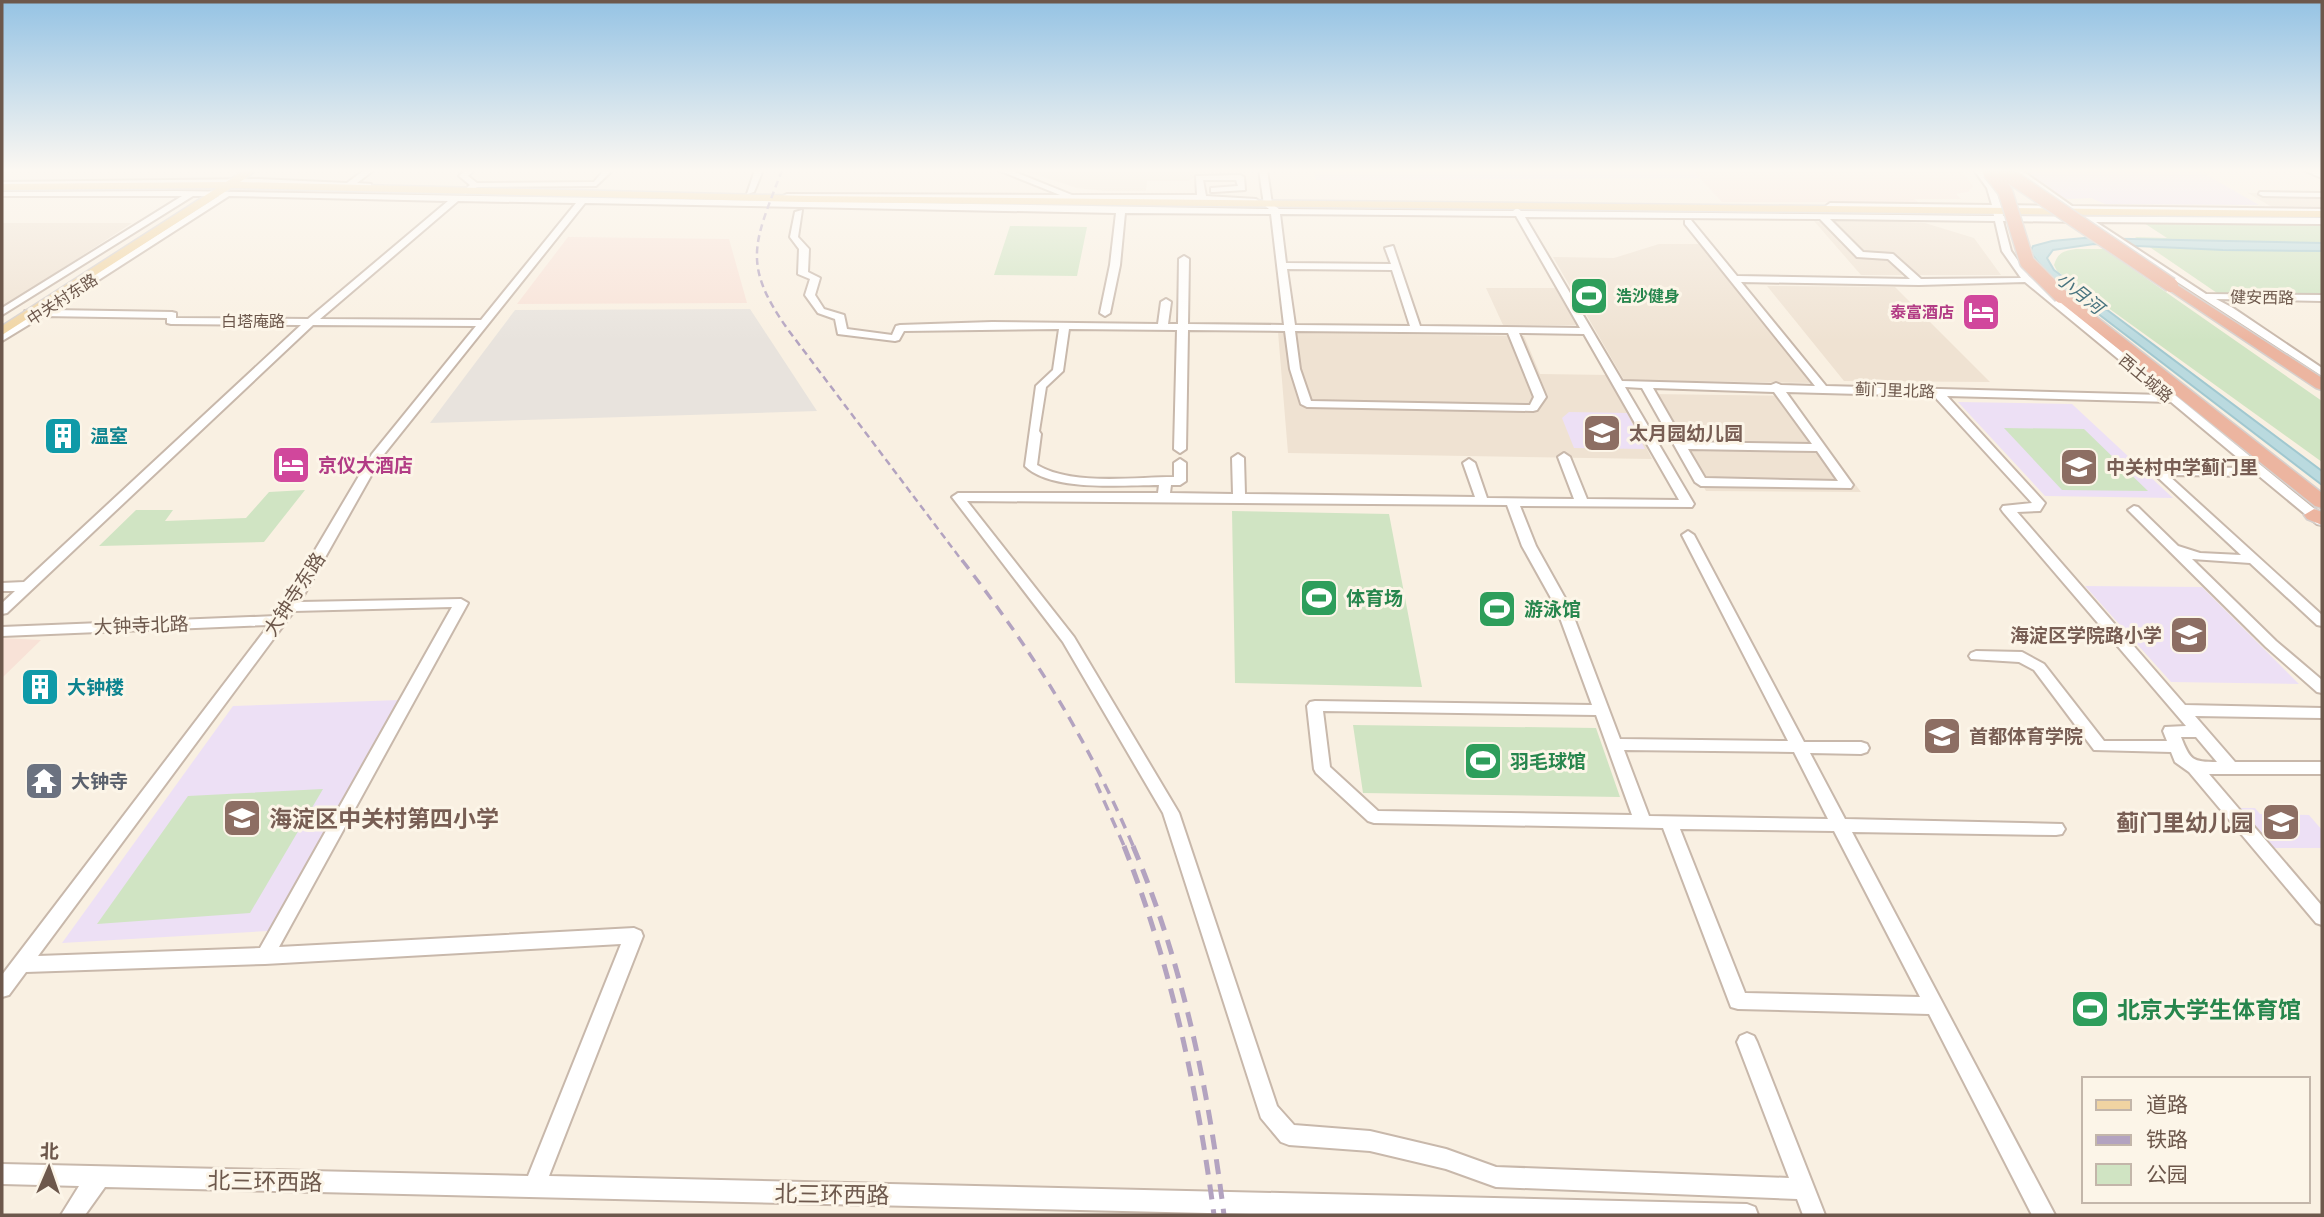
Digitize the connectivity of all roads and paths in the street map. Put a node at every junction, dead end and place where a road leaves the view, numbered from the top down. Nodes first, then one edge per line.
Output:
1 (149, 227) edge
2 (154, 227) edge
3 (160, 227) edge
4 (163, 227) edge
5 (424, 227) edge
6 (562, 227) edge
7 (796, 227) edge
8 (1119, 227) edge
9 (1275, 227) edge
10 (1526, 227) edge
11 (1693, 227) edge
12 (1833, 227) edge
13 (2001, 227) edge
14 (2016, 227) edge
15 (2074, 227) edge
16 (2085, 227) edge
17 (2099, 227) edge
18 (2107, 232) junction
19 (1390, 248) dead end
20 (1184, 259) dead end
21 (1282, 266) junction
22 (1396, 267) junction
23 (1734, 279) junction
24 (2021, 281) dead end
25 (1919, 282) junction
26 (2203, 296) junction
27 (2322, 298) edge
28 (1166, 302) dead end
29 (2, 312) edge
30 (34, 313) junction
31 (1105, 313) dead end
32 (2, 321) edge
33 (310, 322) junction
34 (484, 323) junction
35 (1065, 325) junction
36 (1163, 326) junction
37 (1181, 327) junction
38 (1289, 327) junction
39 (1416, 329) junction
40 (1512, 330) junction
41 (2, 331) edge
42 (1586, 331) junction
43 (2, 338) edge
44 (2098, 338) junction
45 (2259, 343) junction
46 (2322, 373) edge
47 (1619, 384) junction
48 (2322, 385) edge
49 (1822, 388) junction
50 (1648, 389) junction
51 (1937, 392) junction
52 (2172, 399) junction
53 (2206, 409) junction
54 (1680, 445) junction
55 (1820, 448) junction
56 (1564, 457) dead end
57 (1238, 458) dead end
58 (1469, 463) dead end
59 (2261, 472) junction
60 (1165, 481) junction
61 (1164, 496) junction
62 (1239, 498) junction
63 (1482, 500) junction
64 (1512, 501) junction
65 (1582, 502) junction
66 (2133, 510) dead end
67 (2320, 514) edge
68 (1688, 535) dead end
69 (2171, 547) junction
70 (2250, 559) junction
71 (25, 586) junction
72 (2, 587) edge
73 (2, 610) edge
74 (285, 613) junction
75 (2322, 622) edge
76 (2, 631) edge
77 (1976, 656) dead end
78 (2322, 688) edge
79 (1603, 710) junction
80 (2181, 710) junction
81 (2322, 713) edge
82 (2200, 732) junction
83 (1615, 744) junction
84 (1799, 747) junction
85 (2177, 747) junction
86 (1861, 748) dead end
87 (2194, 768) junction
88 (2322, 768) edge
89 (2232, 769) junction
90 (1643, 821) junction
91 (1669, 822) junction
92 (1839, 824) junction
93 (2056, 829) dead end
94 (2322, 918) edge
95 (265, 956) junction
96 (22, 964) junction
97 (2, 989) edge
98 (1934, 1006) junction
99 (1747, 1042) dead end
100 (2, 1174) edge
101 (99, 1177) junction
102 (534, 1187) junction
103 (1804, 1189) junction
104 (72, 1215) edge
105 (1747, 1215) edge
106 (1814, 1215) edge
107 (2044, 1215) edge

1 - 29 street, 中关村东路
2 - 32 main road, 中关村东路
3 - 30 main road, 中关村东路
4 - 30 street, 中关村东路
5 - 33 street
6 - 34 street, 大钟寺东路
7 - 35 street
8 - 31 street
9 - 21 street
10 - 42 street
11 - 23 street
12 - 25 street
13 - 44 street, 西土城路
14 - 53 highway, 西土城路, bridge
15 - 18 street
16 - 45 highway, bridge
17 - 18 street
18 - 26 street
19 - 22 street
20 - 37 street
21 - 22 street
21 - 38 street
22 - 39 street
23 - 25 street
23 - 49 street
24 - 25 street
26 - 27 street, 健安西路
26 - 45 highway
26 - 46 street
28 - 36 street
30 - 33 street, 白塔庵路
30 - 41 main road, 中关村东路
30 - 43 street, 中关村东路
33 - 34 street, 白塔庵路
33 - 71 street
34 - 74 street, 大钟寺东路
35 - 36 street
35 - 60 street
36 - 37 street
37 - 38 street
37 - 60 street
38 - 39 street
38 - 40 street
39 - 40 street
40 - 42 street
42 - 47 street
44 - 52 street, 西土城路
44 - 53 highway
45 - 48 highway
47 - 50 street, 蓟门里北路
47 - 65 street
49 - 50 street, 蓟门里北路
49 - 51 street, 蓟门里北路
50 - 54 street
50 - 55 street
51 - 52 street, 蓟门里北路
51 - 80 street
52 - 59 street, 西土城路
53 - 67 highway, 西土城路
54 - 55 street
54 - 55 street
56 - 65 street
57 - 62 street
58 - 63 street
59 - 67 street, 西土城路
59 - 70 street
60 - 61 street
61 - 62 street
61 - 103 street
62 - 63 street
63 - 64 street
64 - 65 street
64 - 79 street
66 - 69 street
68 - 84 street
69 - 70 street
69 - 78 street
70 - 75 street
71 - 72 street
71 - 73 street
74 - 76 street, 大钟寺北路
74 - 95 street, 大钟寺北路
74 - 96 street, 大钟寺东路
77 - 85 street
79 - 83 street
79 - 90 street
80 - 81 street
80 - 82 street
82 - 85 street
82 - 89 street
83 - 84 street
83 - 90 street
84 - 86 street
84 - 92 street
85 - 87 street
87 - 89 street
87 - 94 street
88 - 89 street
90 - 91 street
91 - 92 street
91 - 98 street
92 - 93 street
92 - 98 street
95 - 96 street
95 - 102 street
96 - 97 street, 大钟寺东路
98 - 107 street
99 - 103 street
100 - 101 street, 北三环西路
101 - 102 street, 北三环西路
101 - 104 street
102 - 105 street, 北三环西路
103 - 106 street

